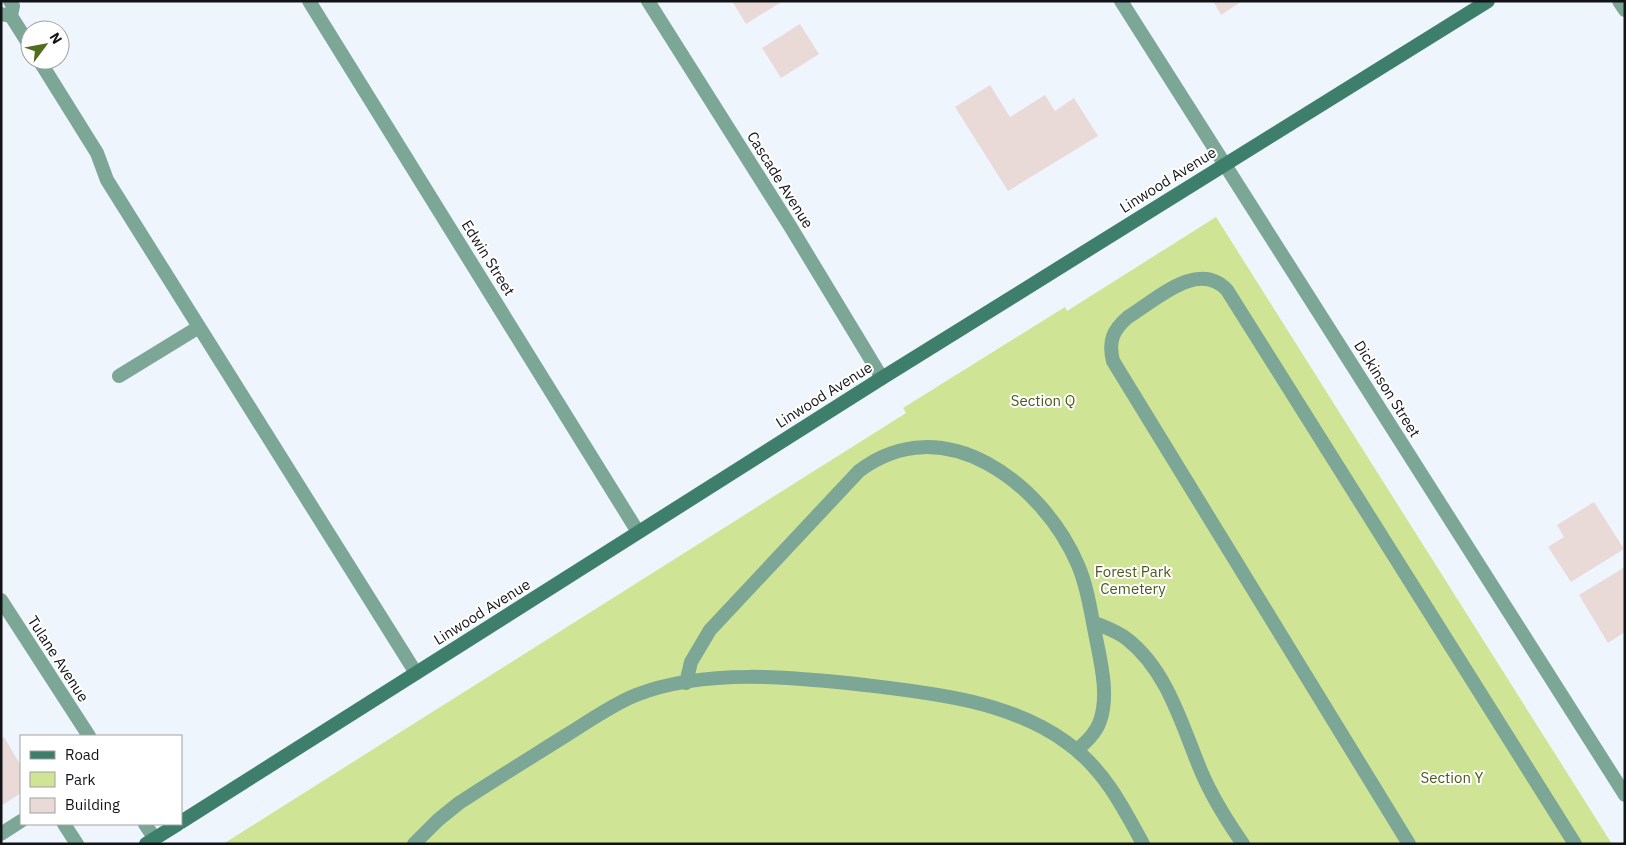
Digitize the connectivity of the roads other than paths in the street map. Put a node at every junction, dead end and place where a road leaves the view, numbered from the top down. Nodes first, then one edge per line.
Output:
1 (10, 1) edge
2 (309, 1) edge
3 (648, 1) edge
4 (1121, 1) edge
5 (1488, 1) edge
6 (1619, 1) edge
7 (1625, 10) edge
8 (6, 15) edge
9 (20, 33) edge
10 (45, 70) edge
11 (1224, 164) junction
12 (199, 327) junction
13 (120, 376) dead end
14 (882, 378) junction
15 (638, 532) junction
16 (1, 600) edge
17 (1093, 622) junction
18 (416, 673) junction
19 (686, 682) junction
20 (87, 735) edge
21 (1077, 750) junction
22 (1625, 795) edge
23 (182, 821) edge
24 (20, 822) edge
25 (65, 825) edge
26 (145, 825) edge
27 (176, 825) edge
28 (1, 834) edge
29 (150, 841) edge
30 (77, 844) edge
31 (414, 844) edge
32 (1143, 844) edge
33 (1243, 844) edge
34 (1409, 844) edge
35 (1575, 844) edge

1 - 8 street
2 - 15 street, Edwin Street
3 - 14 street, Cascade Avenue
4 - 11 street, Dickinson Street
5 - 11 main road, Linwood Avenue
6 - 7 street
8 - 9 street
10 - 12 street
11 - 14 main road, Linwood Avenue
11 - 22 street, Dickinson Street
12 - 13 street
12 - 18 street
14 - 15 main road, Linwood Avenue
15 - 18 main road, Linwood Avenue
16 - 20 street, Tulane Avenue
17 - 19 street
17 - 21 street
17 - 33 street
18 - 23 main road, Linwood Avenue
19 - 21 street
19 - 31 street
21 - 32 street
24 - 28 street
25 - 30 street
26 - 29 street
27 - 29 main road
34 - 35 street

